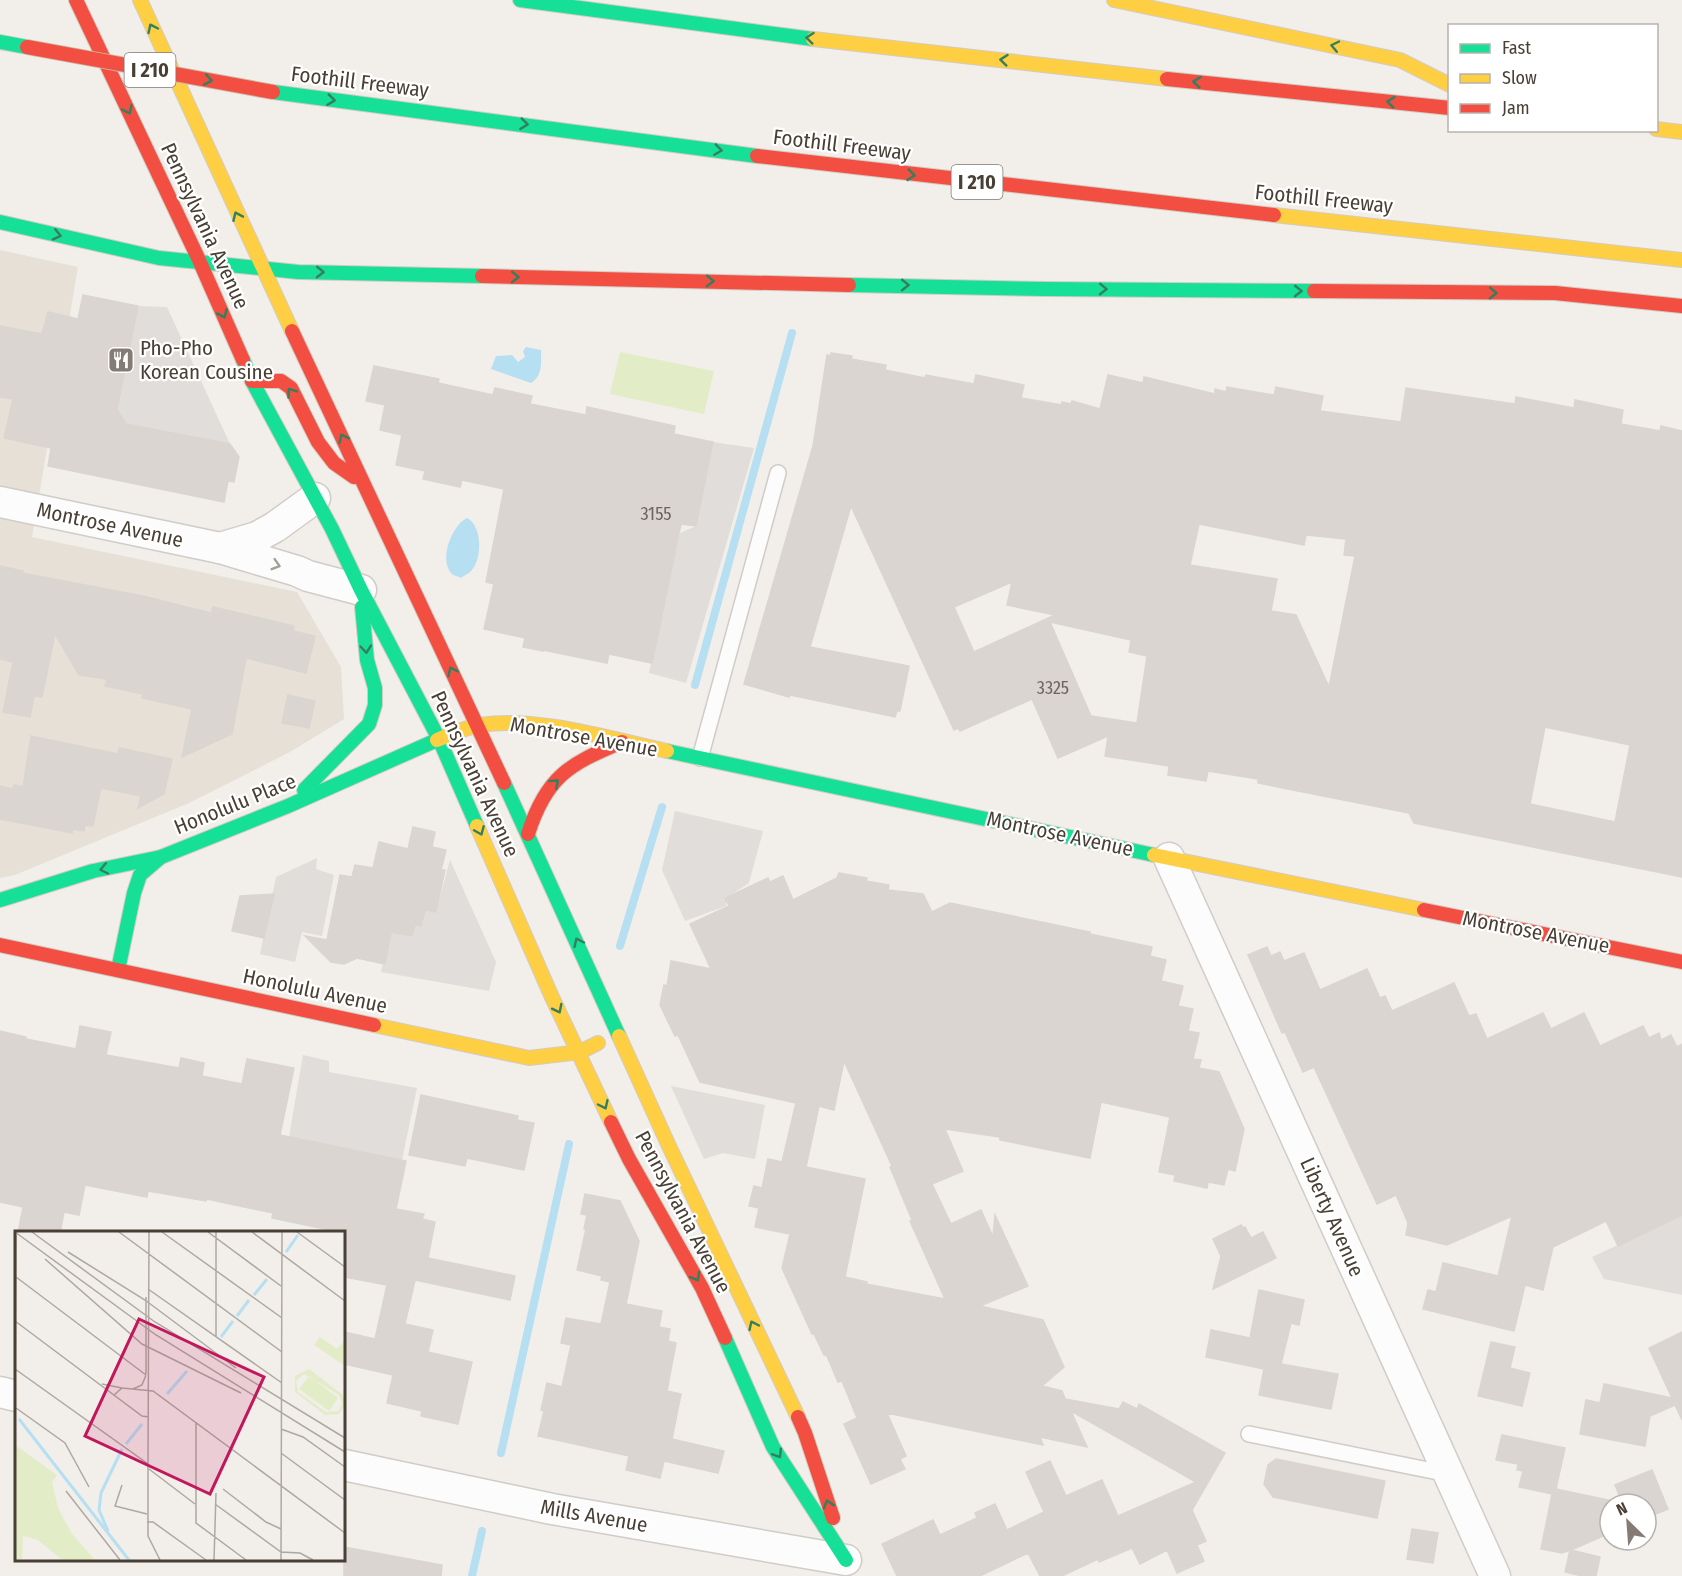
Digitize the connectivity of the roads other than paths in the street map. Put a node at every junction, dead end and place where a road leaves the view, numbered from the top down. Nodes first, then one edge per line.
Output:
1 (76, 0) edge
2 (140, 0) edge
3 (520, 0) edge
4 (1114, 0) edge
5 (0, 42) edge
6 (1448, 84) edge
7 (1448, 108) edge
8 (1658, 129) edge
9 (1682, 132) edge
10 (0, 222) edge
11 (199, 261) junction
12 (1682, 261) edge
13 (262, 269) junction
14 (1682, 306) edge
15 (252, 381) junction
16 (778, 473) dead end
17 (365, 485) junction
18 (315, 498) junction
19 (0, 502) edge
20 (220, 548) junction
21 (361, 591) junction
22 (477, 724) junction
23 (439, 739) junction
24 (622, 742) junction
25 (700, 758) junction
26 (288, 806) junction
27 (528, 834) junction
28 (161, 857) junction
29 (1169, 858) junction
30 (0, 900) edge
31 (0, 945) edge
32 (1682, 962) edge
33 (118, 970) junction
34 (619, 1034) junction
35 (580, 1052) junction
36 (0, 1392) edge
37 (15, 1396) edge
38 (1249, 1434) dead end
39 (345, 1465) edge
40 (1448, 1474) junction
41 (850, 1568) edge
42 (1495, 1576) edge

1 -> 11 main road, Pennsylvania Avenue
13 -> 2 main road, Pennsylvania Avenue
7 -> 3 main road
6 -> 4 main road
5 -> 12 main road, Foothill Freeway / I 210, bridge
8 - 9 main road
10 -> 11 main road
11 - 13 main road
11 -> 15 main road, Pennsylvania Avenue
13 -> 14 main road
17 -> 13 main road, Pennsylvania Avenue
17 -> 15 main road
15 - 18 main road, Pennsylvania Avenue
16 - 25 lane
22 -> 17 main road, Pennsylvania Avenue
18 - 20 street, Montrose Avenue
18 - 21 main road, Pennsylvania Avenue
19 - 20 street, Montrose Avenue
20 -> 21 street, Montrose Avenue
21 - 23 main road, Pennsylvania Avenue
21 -> 26 main road
22 - 23 main road, Montrose Avenue
22 - 24 main road, Montrose Avenue
22 - 27 main road, Pennsylvania Avenue
23 - 26 main road, Honolulu Place
23 -> 35 main road, Pennsylvania Avenue
24 - 25 main road, Montrose Avenue
27 -> 24 main road
25 - 29 main road, Montrose Avenue
26 - 28 main road, Honolulu Place
34 -> 27 main road, Pennsylvania Avenue
28 -> 30 main road
28 - 33 main road, Honolulu Place
29 - 32 main road, Montrose Avenue
29 - 40 street, Liberty Avenue
31 - 33 main road, Honolulu Avenue
33 - 35 main road, Honolulu Avenue
34 - 35 main road, Honolulu Avenue
41 -> 34 main road, Pennsylvania Avenue
35 -> 41 main road, Pennsylvania Avenue
36 - 37 street
38 - 40 lane
39 - 41 street, Mills Avenue
40 - 42 street, Liberty Avenue

